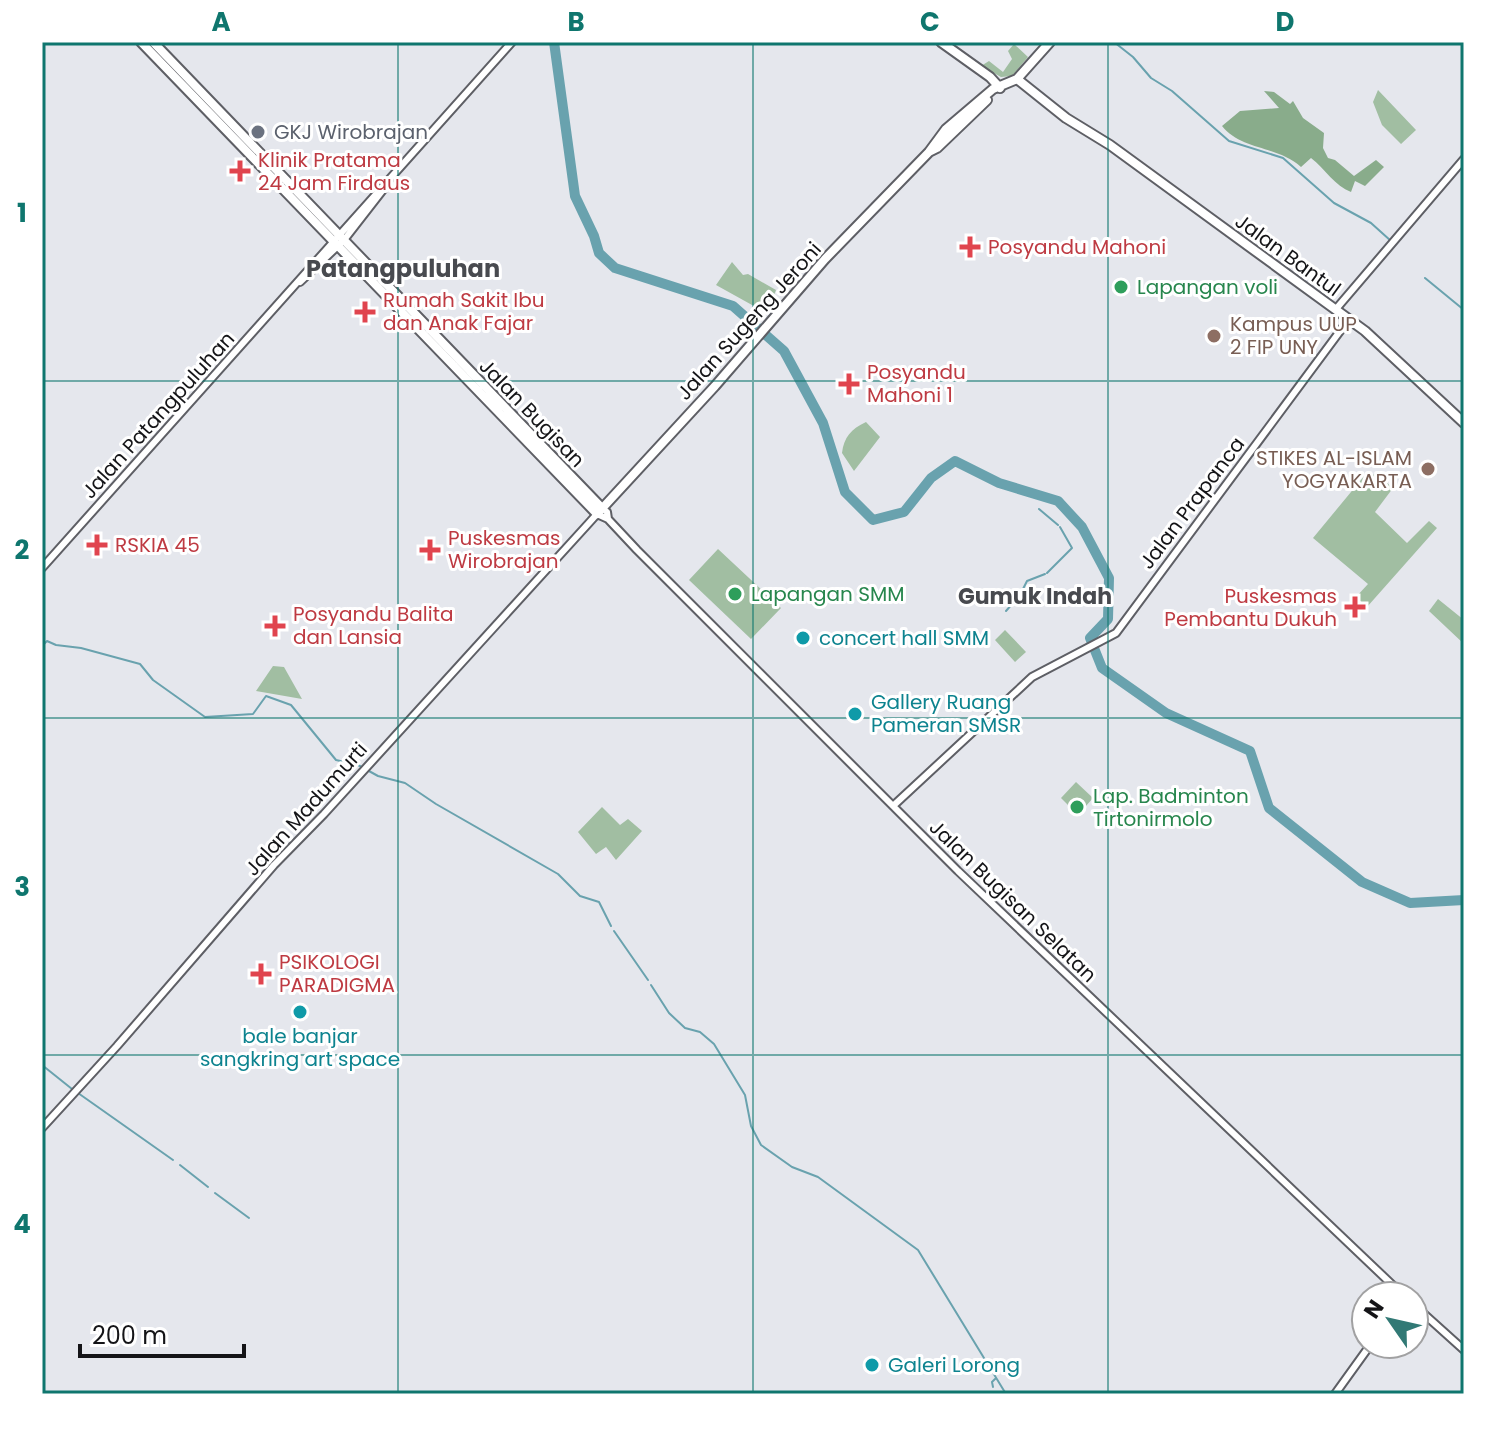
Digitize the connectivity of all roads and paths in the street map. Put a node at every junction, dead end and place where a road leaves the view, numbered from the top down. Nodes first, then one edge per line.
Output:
1 (141, 42) edge
2 (153, 42) edge
3 (512, 42) edge
4 (942, 42) edge
5 (1050, 42) edge
6 (1057, 42) edge
7 (1021, 78) junction
8 (997, 89) junction
9 (1464, 159) edge
10 (339, 241) junction
11 (1336, 309) junction
12 (1349, 319) junction
13 (1464, 423) edge
14 (599, 511) junction
15 (42, 568) edge
16 (893, 806) junction
17 (42, 1128) edge
18 (1387, 1280) edge
19 (1430, 1319) edge
20 (1464, 1350) edge
21 (1359, 1360) edge
22 (1335, 1394) edge

1 - 10 main road
2 - 10 main road
3 - 10 street, Jalan Patangpuluhan
4 - 8 main road
5 - 7 main road
6 - 7 main road
7 - 8 main road, Jalan Sugeng Jeroni
7 - 11 main road, Jalan Bantul
8 - 14 main road, Jalan Sugeng Jeroni
9 - 11 street
10 - 14 main road, Jalan Bugisan
10 - 15 street, Jalan Patangpuluhan
11 - 12 main road, Jalan Bantul
12 - 13 main road, Jalan Bantul
12 - 16 street, Jalan Prapanca
14 - 16 street, Jalan Bugisan Selatan
14 - 17 street, Jalan Madumurti
16 - 18 street, Jalan Bugisan Selatan
19 - 20 street
21 - 22 street

